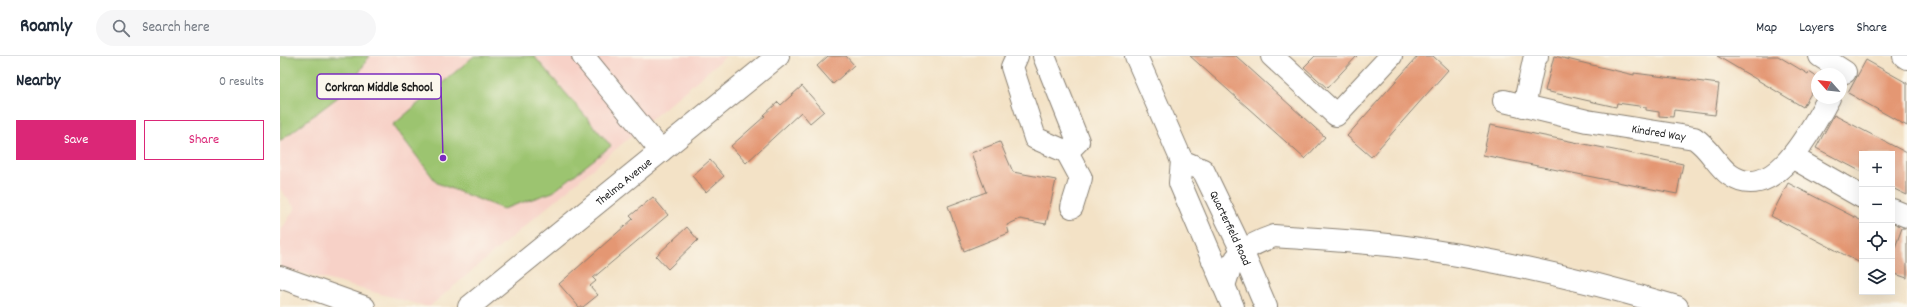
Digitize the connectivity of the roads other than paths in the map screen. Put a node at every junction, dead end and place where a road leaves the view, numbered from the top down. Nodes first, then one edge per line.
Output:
1 (583, 56) edge
2 (778, 56) edge
3 (1017, 56) edge
4 (1044, 56) edge
5 (1136, 56) edge
6 (1272, 56) edge
7 (1391, 56) edge
8 (1820, 56) edge
9 (1904, 56) edge
10 (1534, 57) edge
11 (1907, 58) edge
12 (1845, 68) edge
13 (1825, 104) edge
14 (661, 152) junction
15 (1067, 152) junction
16 (1792, 157) junction
17 (1182, 161) junction
18 (1859, 195) edge
19 (1072, 207) dead end
20 (1895, 211) edge
21 (1907, 216) edge
22 (1242, 251) junction
23 (280, 277) edge
24 (1224, 286) junction
25 (364, 307) edge
26 (470, 307) edge
27 (1233, 307) edge
28 (1266, 307) edge
29 (1677, 307) edge

1 - 14 main road
2 - 14 main road, Thelma Avenue
3 - 15 main road
4 - 15 main road
5 - 17 main road
6 - 7 main road
8 - 12 main road
9 - 11 main road
10 - 16 main road, Kindred Way
13 - 16 main road, Kindred Way
14 - 26 main road, Thelma Avenue
15 - 19 main road
16 - 18 main road
17 - 22 main road, Quarterfield Road
17 - 24 main road
20 - 21 main road
22 - 24 main road
22 - 28 main road, Quarterfield Road
22 - 29 main road
23 - 25 main road
24 - 27 main road

